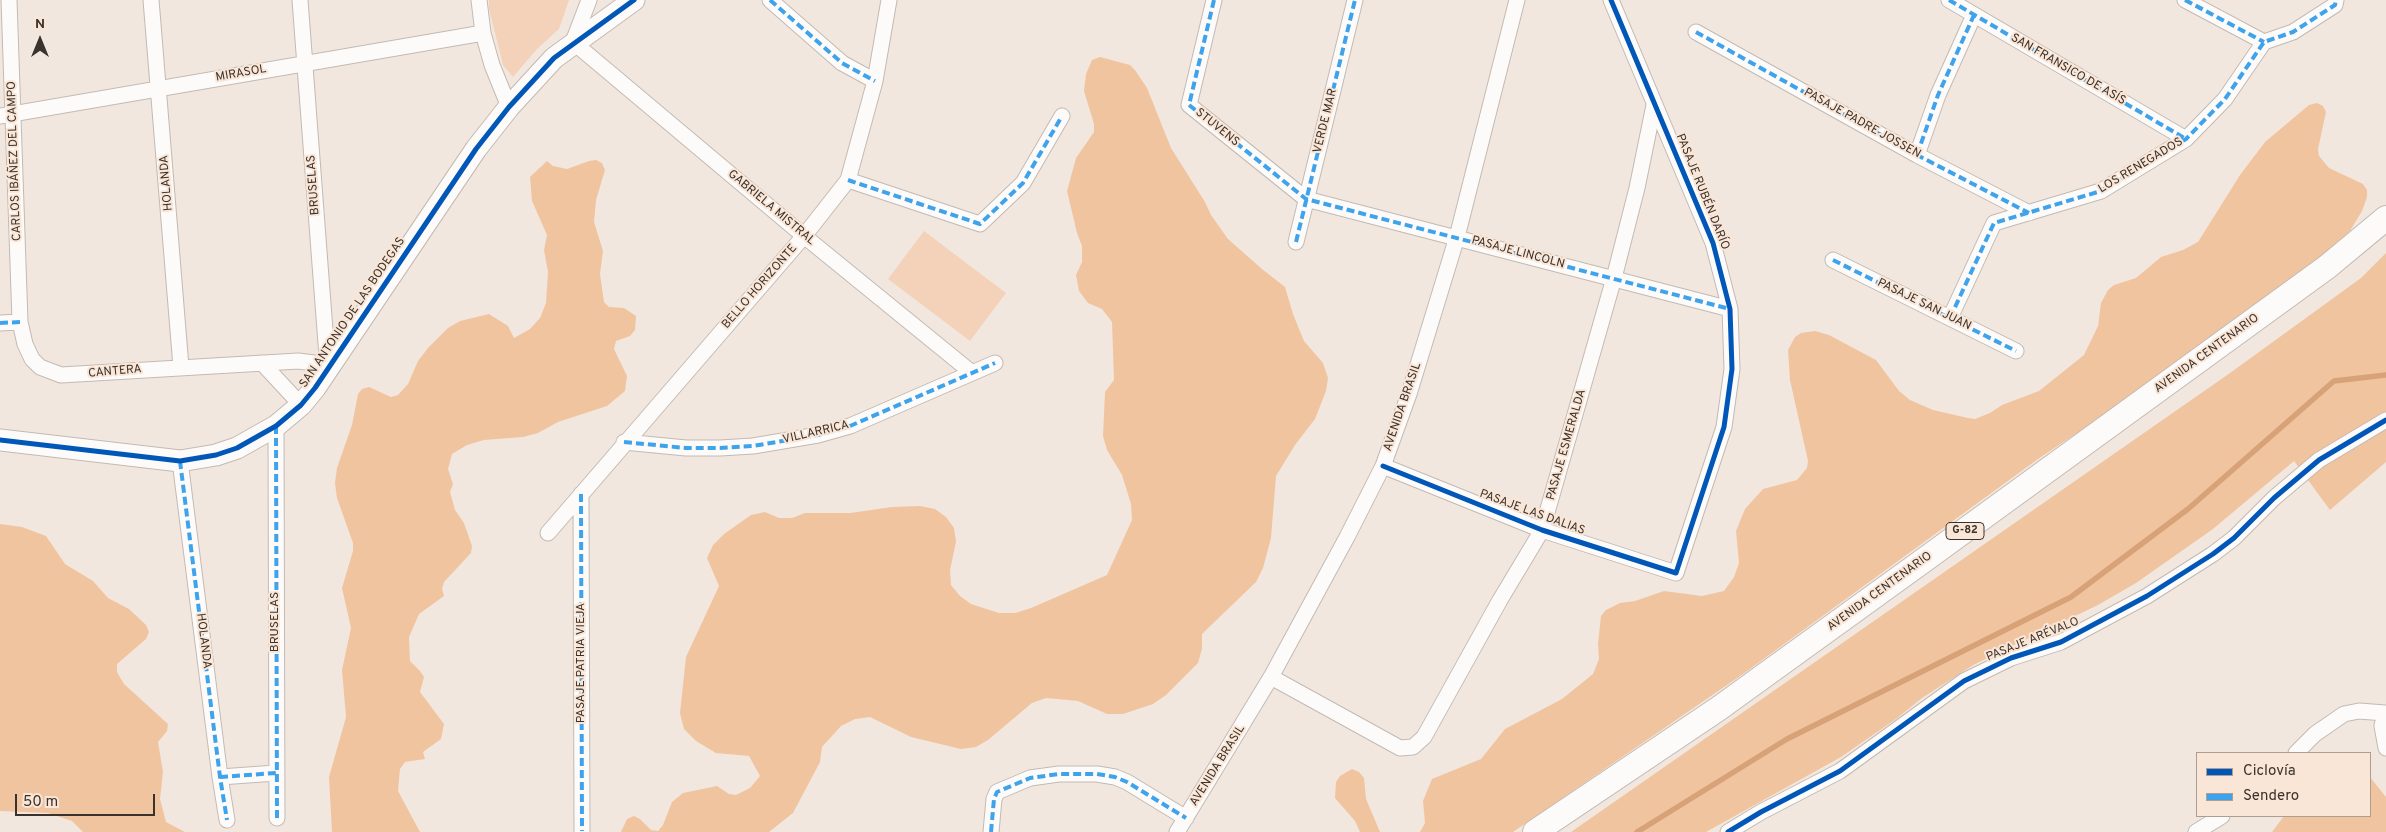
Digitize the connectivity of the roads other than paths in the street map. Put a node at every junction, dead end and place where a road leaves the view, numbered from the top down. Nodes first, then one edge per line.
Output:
1 (9, 0) edge
2 (151, 0) edge
3 (300, 0) edge
4 (479, 0) edge
5 (589, 0) edge
6 (634, 0) edge
7 (770, 0) edge
8 (889, 0) edge
9 (1214, 0) edge
10 (1356, 0) edge
11 (1517, 0) edge
12 (1612, 0) edge
13 (1949, 0) edge
14 (2185, 0) edge
15 (2336, 0) edge
16 (1974, 15) junction
17 (1696, 32) dead end
18 (483, 33) junction
19 (573, 42) junction
20 (2264, 42) junction
21 (305, 62) junction
22 (875, 81) junction
23 (159, 89) junction
24 (1654, 105) junction
25 (509, 107) junction
26 (7, 115) edge
27 (1062, 116) dead end
28 (2186, 139) junction
29 (1917, 155) junction
30 (848, 180) junction
31 (1306, 199) junction
32 (2029, 213) junction
33 (2386, 218) edge
34 (804, 236) junction
35 (1457, 237) junction
36 (1296, 242) dead end
37 (1833, 260) dead end
38 (1614, 278) junction
39 (1730, 309) junction
40 (1950, 318) junction
41 (20, 322) junction
42 (0, 323) edge
43 (2016, 351) dead end
44 (262, 363) junction
45 (995, 363) dead end
46 (182, 367) junction
47 (328, 370) junction
48 (971, 372) junction
49 (301, 405) junction
50 (2386, 420) edge
51 (276, 426) junction
52 (0, 440) edge
53 (624, 442) junction
54 (180, 461) junction
55 (1383, 466) junction
56 (581, 494) junction
57 (1542, 530) junction
58 (548, 532) dead end
59 (1676, 573) joint
60 (1271, 677) junction
61 (2386, 748) edge
62 (2297, 752) edge
63 (276, 773) junction
64 (220, 777) junction
65 (2220, 817) edge
66 (277, 818) dead end
67 (1186, 818) junction
68 (227, 820) dead end
69 (582, 831) edge
70 (991, 832) edge
71 (1177, 832) edge
72 (1535, 832) edge
73 (1728, 832) edge
74 (2196, 832) edge

1 - 26 street, CARLOS IBÁÑEZ DEL CAMPO
2 - 23 street, HOLANDA
3 - 21 street, BRUSELAS
4 - 18 street
5 - 19 street
6 - 19 street, SAN ANTONIO DE LAS BODEGAS
7 - 22 street
8 - 22 street, BELLO HORIZONTE
9 - 31 street, STUVENS
10 - 31 street, VERDE MAR
11 - 35 street, AVENIDA BRASIL
12 - 24 street, PASAJE RUBÉN DARÍO
13 - 16 street, SAN FRANSICO DE ASÍS
14 - 20 street
15 - 20 street
16 - 28 street, SAN FRANSICO DE ASÍS
16 - 29 street
17 - 29 street, PASAJE PADRE JOSSEN
18 - 21 street, MIRASOL
18 - 25 street
19 - 25 street, SAN ANTONIO DE LAS BODEGAS
19 - 34 street, GABRIELA MISTRAL
20 - 28 street, LOS RENEGADOS
21 - 23 street, MIRASOL
21 - 47 street, BRUSELAS
22 - 30 street, BELLO HORIZONTE
23 - 26 street, MIRASOL
23 - 46 street, HOLANDA
24 - 38 street, PASAJE ESMERALDA
24 - 39 street, PASAJE RUBÉN DARÍO
25 - 47 street, SAN ANTONIO DE LAS BODEGAS
26 - 41 street, CARLOS IBÁÑEZ DEL CAMPO
27 - 30 street
28 - 32 street, LOS RENEGADOS
29 - 32 street, PASAJE PADRE JOSSEN
30 - 34 street, BELLO HORIZONTE
31 - 35 street, PASAJE LINCOLN
31 - 36 street, VERDE MAR
32 - 40 street, LOS RENEGADOS
33 - 72 main road, AVENIDA CENTENARIO / G-82
34 - 48 street, GABRIELA MISTRAL
34 - 53 street, BELLO HORIZONTE
35 - 38 street, PASAJE LINCOLN
35 - 55 street, AVENIDA BRASIL
37 - 40 street, PASAJE SAN JUAN
38 - 39 street, PASAJE LINCOLN
38 - 57 street, PASAJE ESMERALDA
39 - 59 street, PASAJE RUBÉN DARÍO
40 - 43 street, PASAJE SAN JUAN
41 - 42 street
41 - 46 street, CANTERA
44 - 46 street, CANTERA
44 - 47 street, CANTERA
44 - 49 street
45 - 48 street, VILLARRICA
47 - 49 street, SAN ANTONIO DE LAS BODEGAS
48 - 53 street, VILLARRICA
49 - 51 street, SAN ANTONIO DE LAS BODEGAS
50 - 73 street, PASAJE ARÉVALO
51 - 54 street, SAN ANTONIO DE LAS BODEGAS
51 - 63 street, BRUSELAS
52 - 54 street, SAN ANTONIO DE LAS BODEGAS
53 - 56 street, BELLO HORIZONTE
54 - 64 street, HOLANDA
55 - 57 street, PASAJE LAS DALIAS
55 - 60 street, AVENIDA BRASIL
56 - 58 street, BELLO HORIZONTE
56 - 69 street, PASAJE PATRIA VIEJA
57 - 59 street, PASAJE LAS DALIAS
57 - 60 street, PASAJE ESMERALDA
60 - 67 street, AVENIDA BRASIL
61 - 62 street
63 - 64 street
63 - 66 street, BRUSELAS
64 - 68 street, HOLANDA
65 - 74 street
67 - 70 street
67 - 71 street, AVENIDA BRASIL

